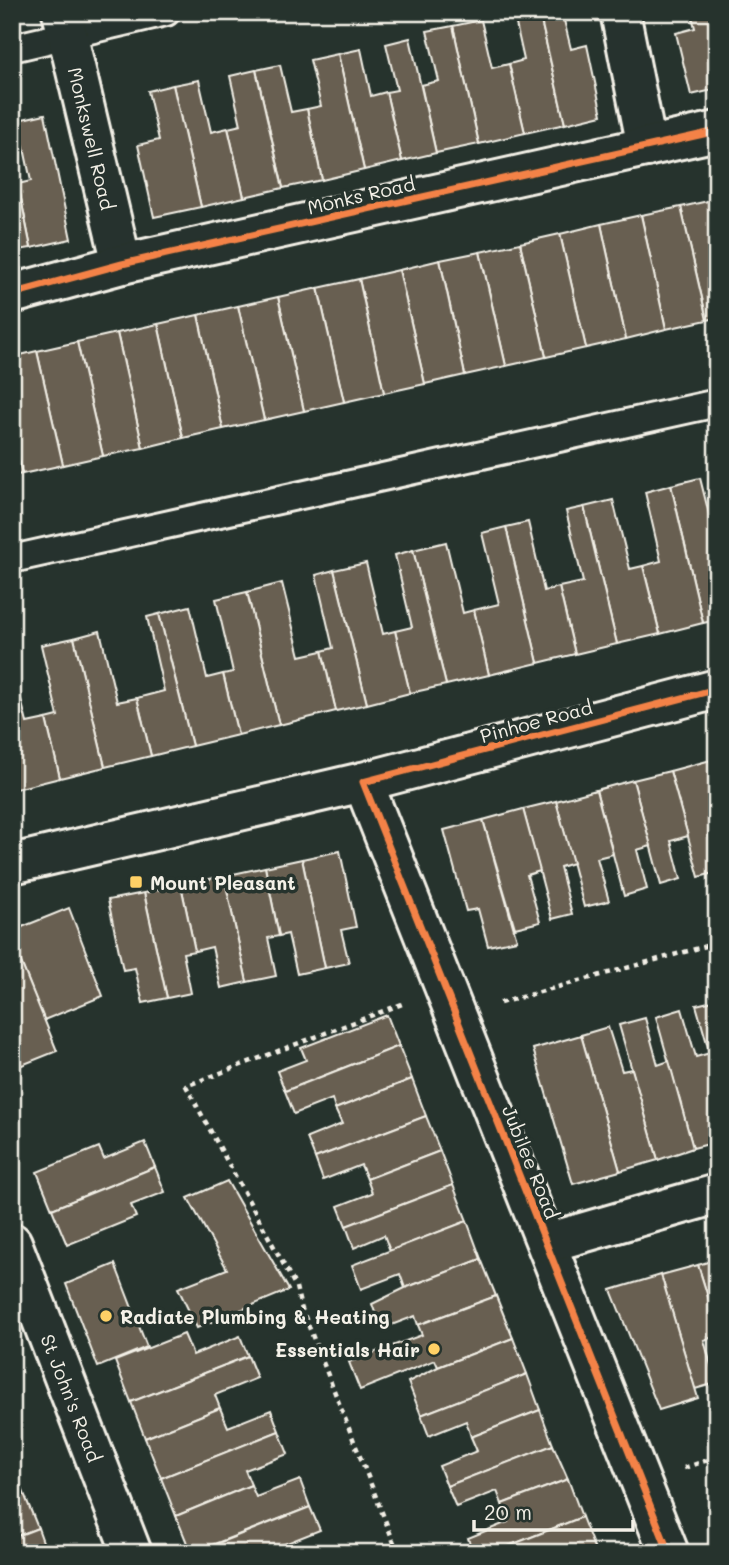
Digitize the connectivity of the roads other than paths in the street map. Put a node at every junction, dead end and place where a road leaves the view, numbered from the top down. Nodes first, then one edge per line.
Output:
1 (166, 12) edge
2 (620, 12) edge
3 (65, 24) edge
4 (12, 48) edge
5 (717, 131) edge
6 (647, 147) junction
7 (122, 264) junction
8 (12, 294) edge
9 (717, 403) edge
10 (12, 559) edge
11 (717, 689) edge
12 (363, 782) junction
13 (12, 864) edge
14 (717, 1194) edge
15 (12, 1243) edge
16 (547, 1243) junction
17 (132, 1553) edge
18 (669, 1553) edge

1 - 3 lane
2 - 6 street
3 - 4 lane
3 - 7 street, Monkswell Road
5 - 6 street, Monks Road
6 - 7 street, Monks Road
7 - 8 street, Monks Road
9 - 10 lane
11 - 12 street, Pinhoe Road
12 - 13 street, Pinhoe Road
12 - 16 street, Jubilee Road
14 - 16 street
15 - 17 street, St John's Road
16 - 18 street, Jubilee Road

